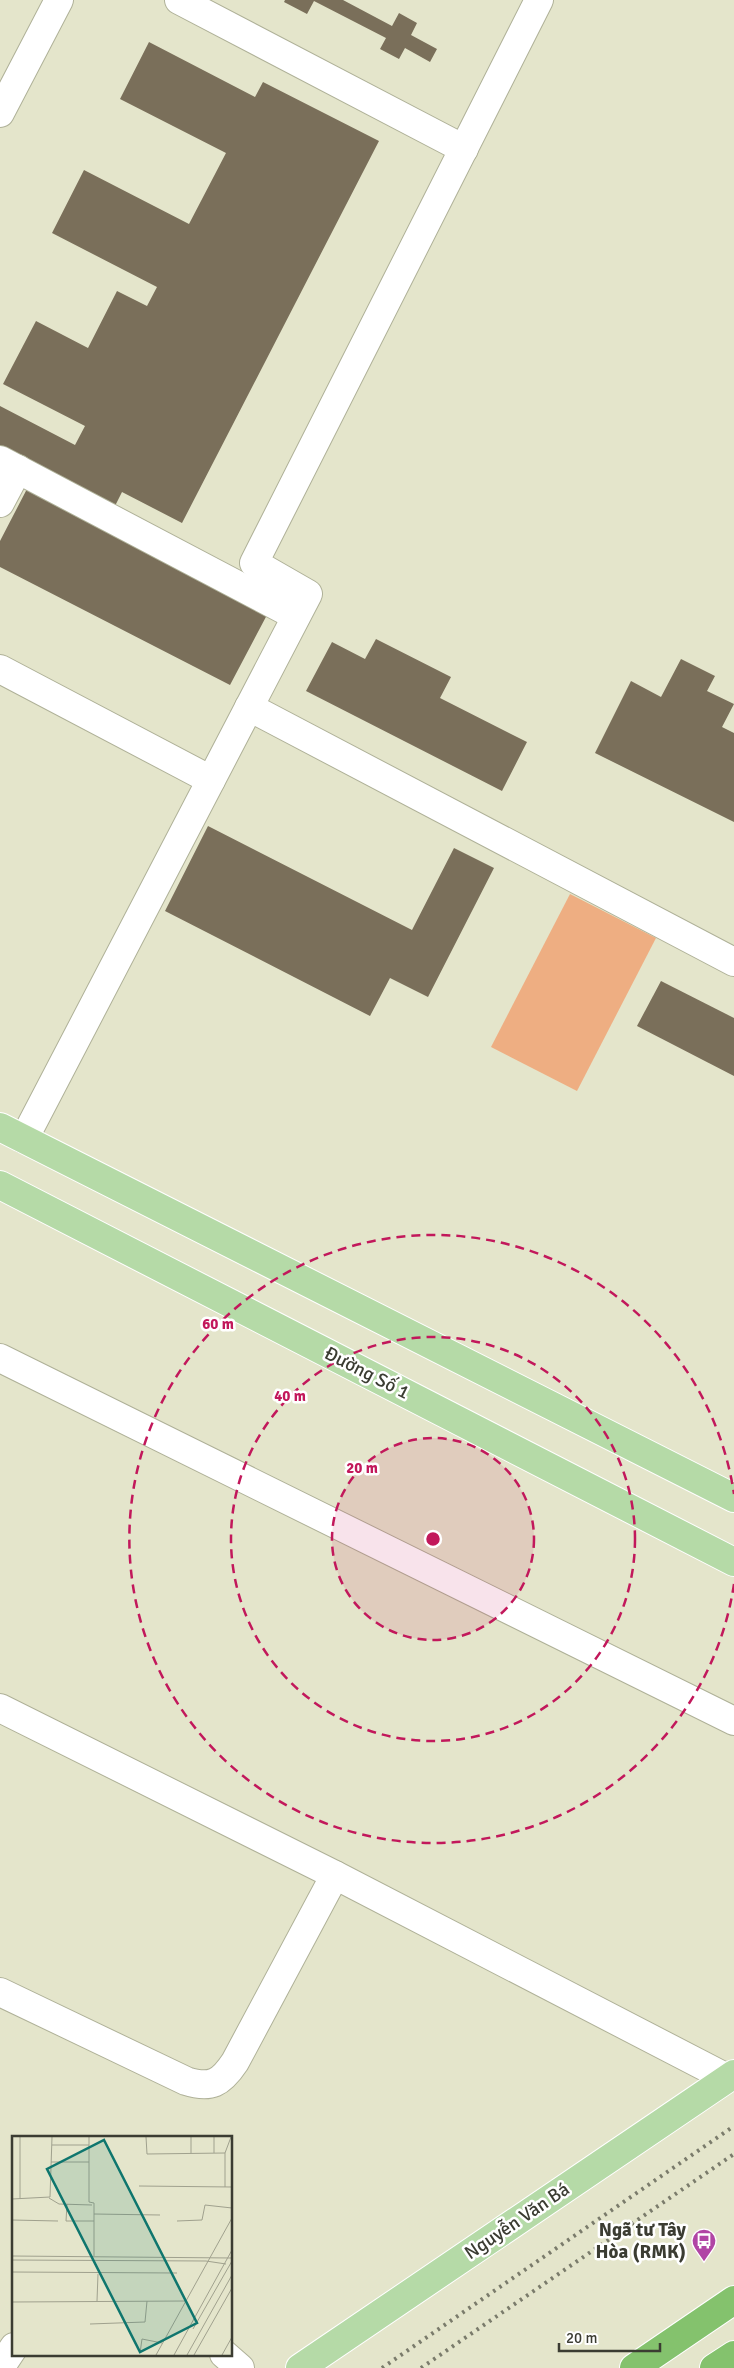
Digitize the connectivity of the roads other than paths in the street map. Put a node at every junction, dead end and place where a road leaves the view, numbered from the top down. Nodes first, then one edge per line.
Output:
1 (59, 0) edge
2 (179, 0) edge
3 (539, 0) edge
4 (0, 113) edge
5 (464, 149) junction
6 (9, 465) edge
7 (0, 503) edge
8 (296, 616) junction
9 (0, 669) edge
10 (248, 708) junction
11 (211, 780) junction
12 (734, 962) edge
13 (12, 1133) edge
14 (0, 1185) edge
15 (0, 1358) edge
16 (734, 1498) edge
17 (734, 1562) edge
18 (0, 1708) edge
19 (734, 1721) edge
20 (335, 1875) junction
21 (0, 1992) edge
22 (731, 2076) edge
23 (734, 2300) edge
24 (12, 2350) edge
25 (734, 2355) edge
26 (226, 2356) edge
27 (0, 2368) edge
28 (240, 2368) edge
29 (300, 2368) edge
30 (634, 2368) edge
31 (714, 2368) edge

1 - 4 lane
2 - 5 lane
3 - 5 lane
5 - 8 lane
6 - 7 lane
6 - 8 lane
8 - 10 lane
9 - 11 lane
10 - 11 lane
10 - 12 lane
11 - 13 lane
13 - 16 main road
14 - 17 main road, Đường Số 1
15 - 19 lane
18 - 20 lane
20 - 21 lane
20 - 22 lane
22 - 29 main road, Nguyễn Văn Bá
23 - 30 highway
24 - 27 lane
25 - 31 highway
26 - 28 lane

